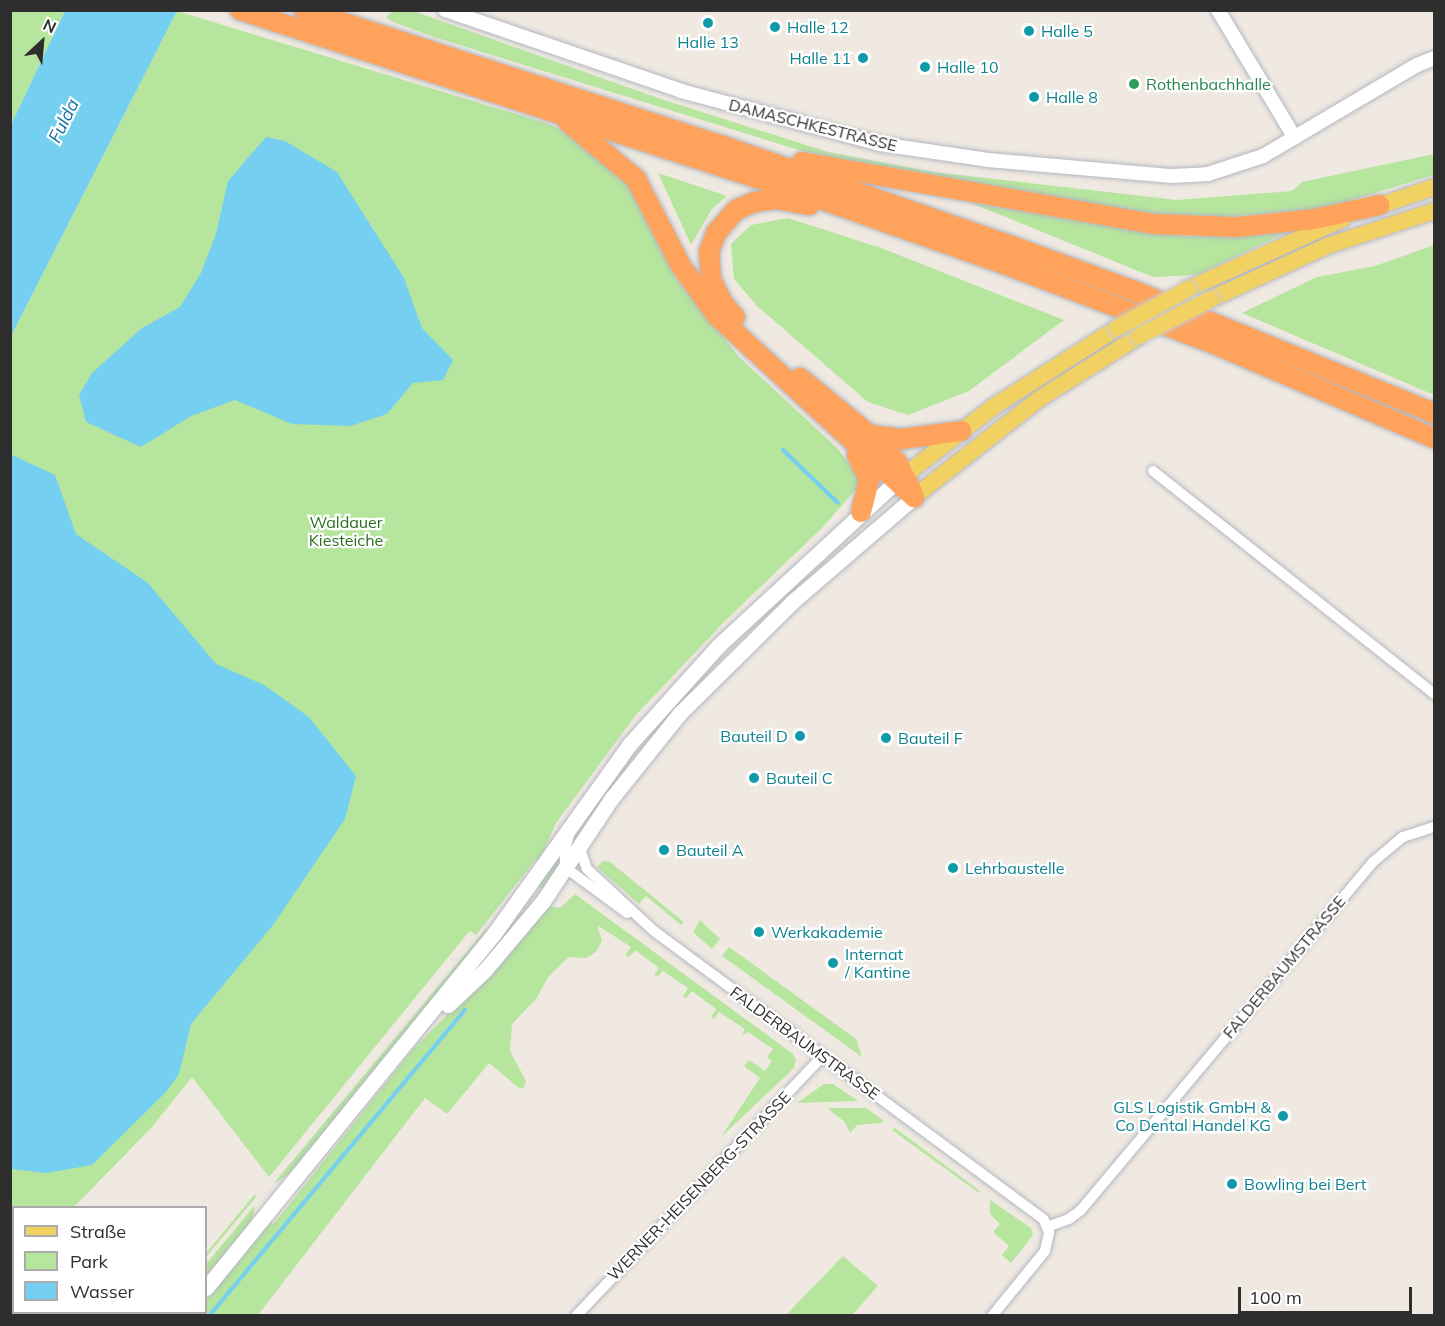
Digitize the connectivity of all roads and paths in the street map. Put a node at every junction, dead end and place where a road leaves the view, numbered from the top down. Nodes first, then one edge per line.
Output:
1 (240, 10) edge
2 (304, 10) edge
3 (445, 10) edge
4 (1218, 10) edge
5 (399, 51) junction
6 (1434, 58) edge
7 (537, 105) junction
8 (1295, 138) junction
9 (729, 147) junction
10 (1434, 187) edge
11 (1380, 205) junction
12 (1434, 211) edge
13 (902, 227) junction
14 (1378, 392) junction
15 (1434, 413) edge
16 (1434, 418) edge
17 (961, 431) junction
18 (870, 435) junction
19 (1434, 438) edge
20 (848, 440) junction
21 (1153, 471) dead end
22 (900, 479) junction
23 (914, 496) junction
24 (861, 512) junction
25 (1434, 694) edge
26 (574, 820) junction
27 (1434, 827) edge
28 (579, 846) junction
29 (566, 868) junction
30 (654, 931) junction
31 (408, 1044) junction
32 (823, 1056) junction
33 (1047, 1227) junction
34 (207, 1287) edge
35 (576, 1316) edge
36 (992, 1316) edge

1 - 5 highway
2 - 5 highway
3 - 8 street, DAMASCHKESTRASSE
4 - 8 street
5 - 7 highway
5 - 9 highway
6 - 8 street, DAMASCHKESTRASSE
7 - 13 highway
7 - 20 highway
9 - 11 highway
9 - 14 highway
10 - 11 main road
11 - 17 main road, bridge
12 - 23 main road, bridge
13 - 18 highway
13 - 19 highway
14 - 15 highway
14 - 16 highway
17 - 18 highway
17 - 22 main road
18 - 22 highway
20 - 22 highway
20 - 24 highway
21 - 25 street
22 - 23 highway
22 - 24 main road
23 - 28 main road
24 - 26 main road
26 - 29 street
26 - 31 main road
27 - 33 street, FALDERBAUMSTRASSE
28 - 29 main road
28 - 30 street, FALDERBAUMSTRASSE
29 - 30 street
29 - 31 main road
30 - 32 street, FALDERBAUMSTRASSE
31 - 34 main road
32 - 33 street, FALDERBAUMSTRASSE
32 - 35 street, WERNER-HEISENBERG-STRASSE
33 - 36 street

